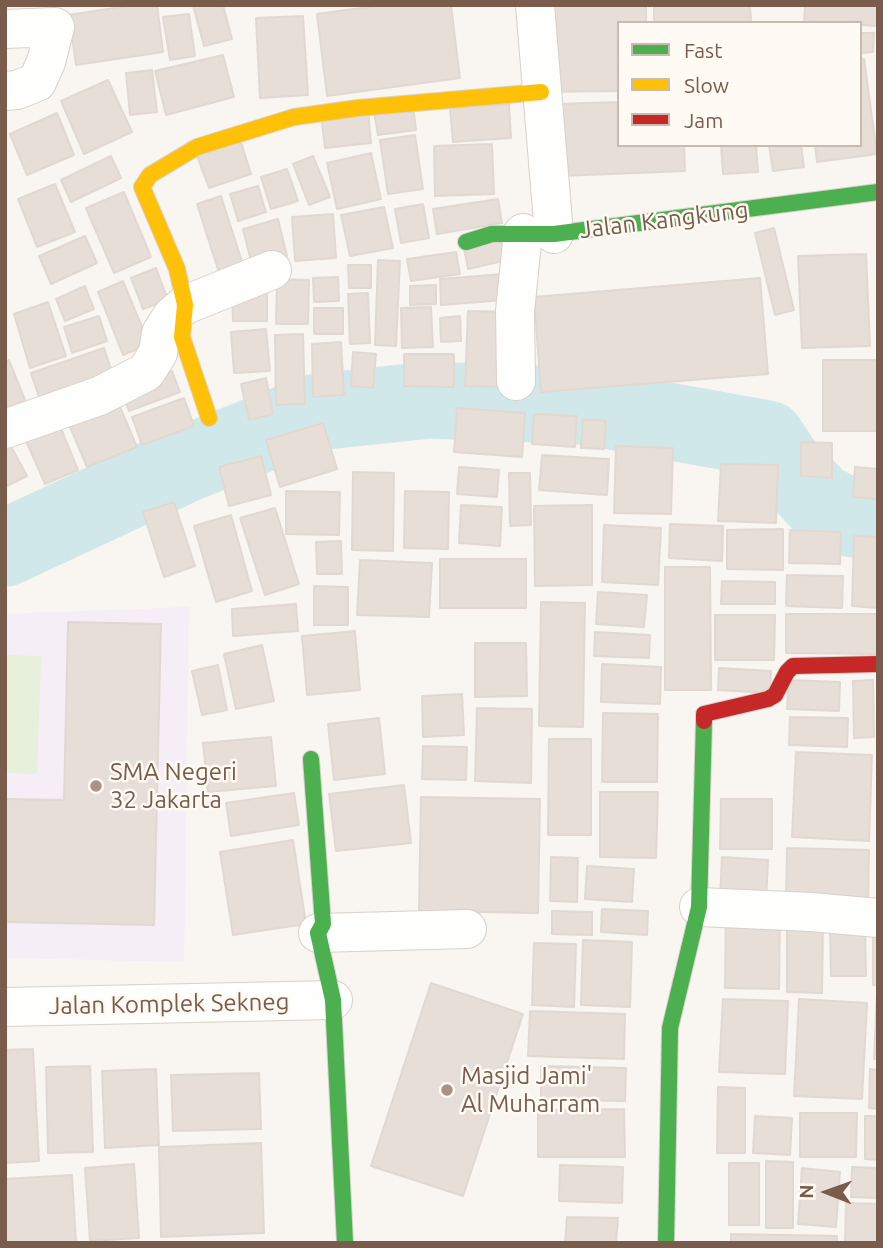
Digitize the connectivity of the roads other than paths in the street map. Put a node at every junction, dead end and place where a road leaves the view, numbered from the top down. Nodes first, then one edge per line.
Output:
1 (536, 5) edge
2 (5, 29) edge
3 (5, 91) edge
4 (541, 92) junction
5 (878, 192) edge
6 (538, 234) junction
7 (466, 242) dead end
8 (272, 271) dead end
9 (185, 305) junction
10 (516, 381) dead end
11 (209, 418) dead end
12 (5, 429) edge
13 (878, 664) edge
14 (311, 760) dead end
15 (699, 907) junction
16 (878, 918) edge
17 (467, 929) dead end
18 (318, 933) junction
19 (333, 1000) junction
20 (5, 1007) edge
21 (345, 1243) edge
22 (666, 1243) edge

1 - 4 street, Jalan Kangkung
2 - 3 street
4 - 6 street, Jalan Kangkung
4 - 9 street
5 - 6 street, Jalan Kangkung
6 - 7 street
6 - 10 street
8 - 9 street
9 - 11 street
9 - 12 street
13 - 15 street
14 - 18 street
15 - 16 street
15 - 22 street
17 - 18 street
18 - 19 street
19 - 20 street, Jalan Komplek Sekneg
19 - 21 street

